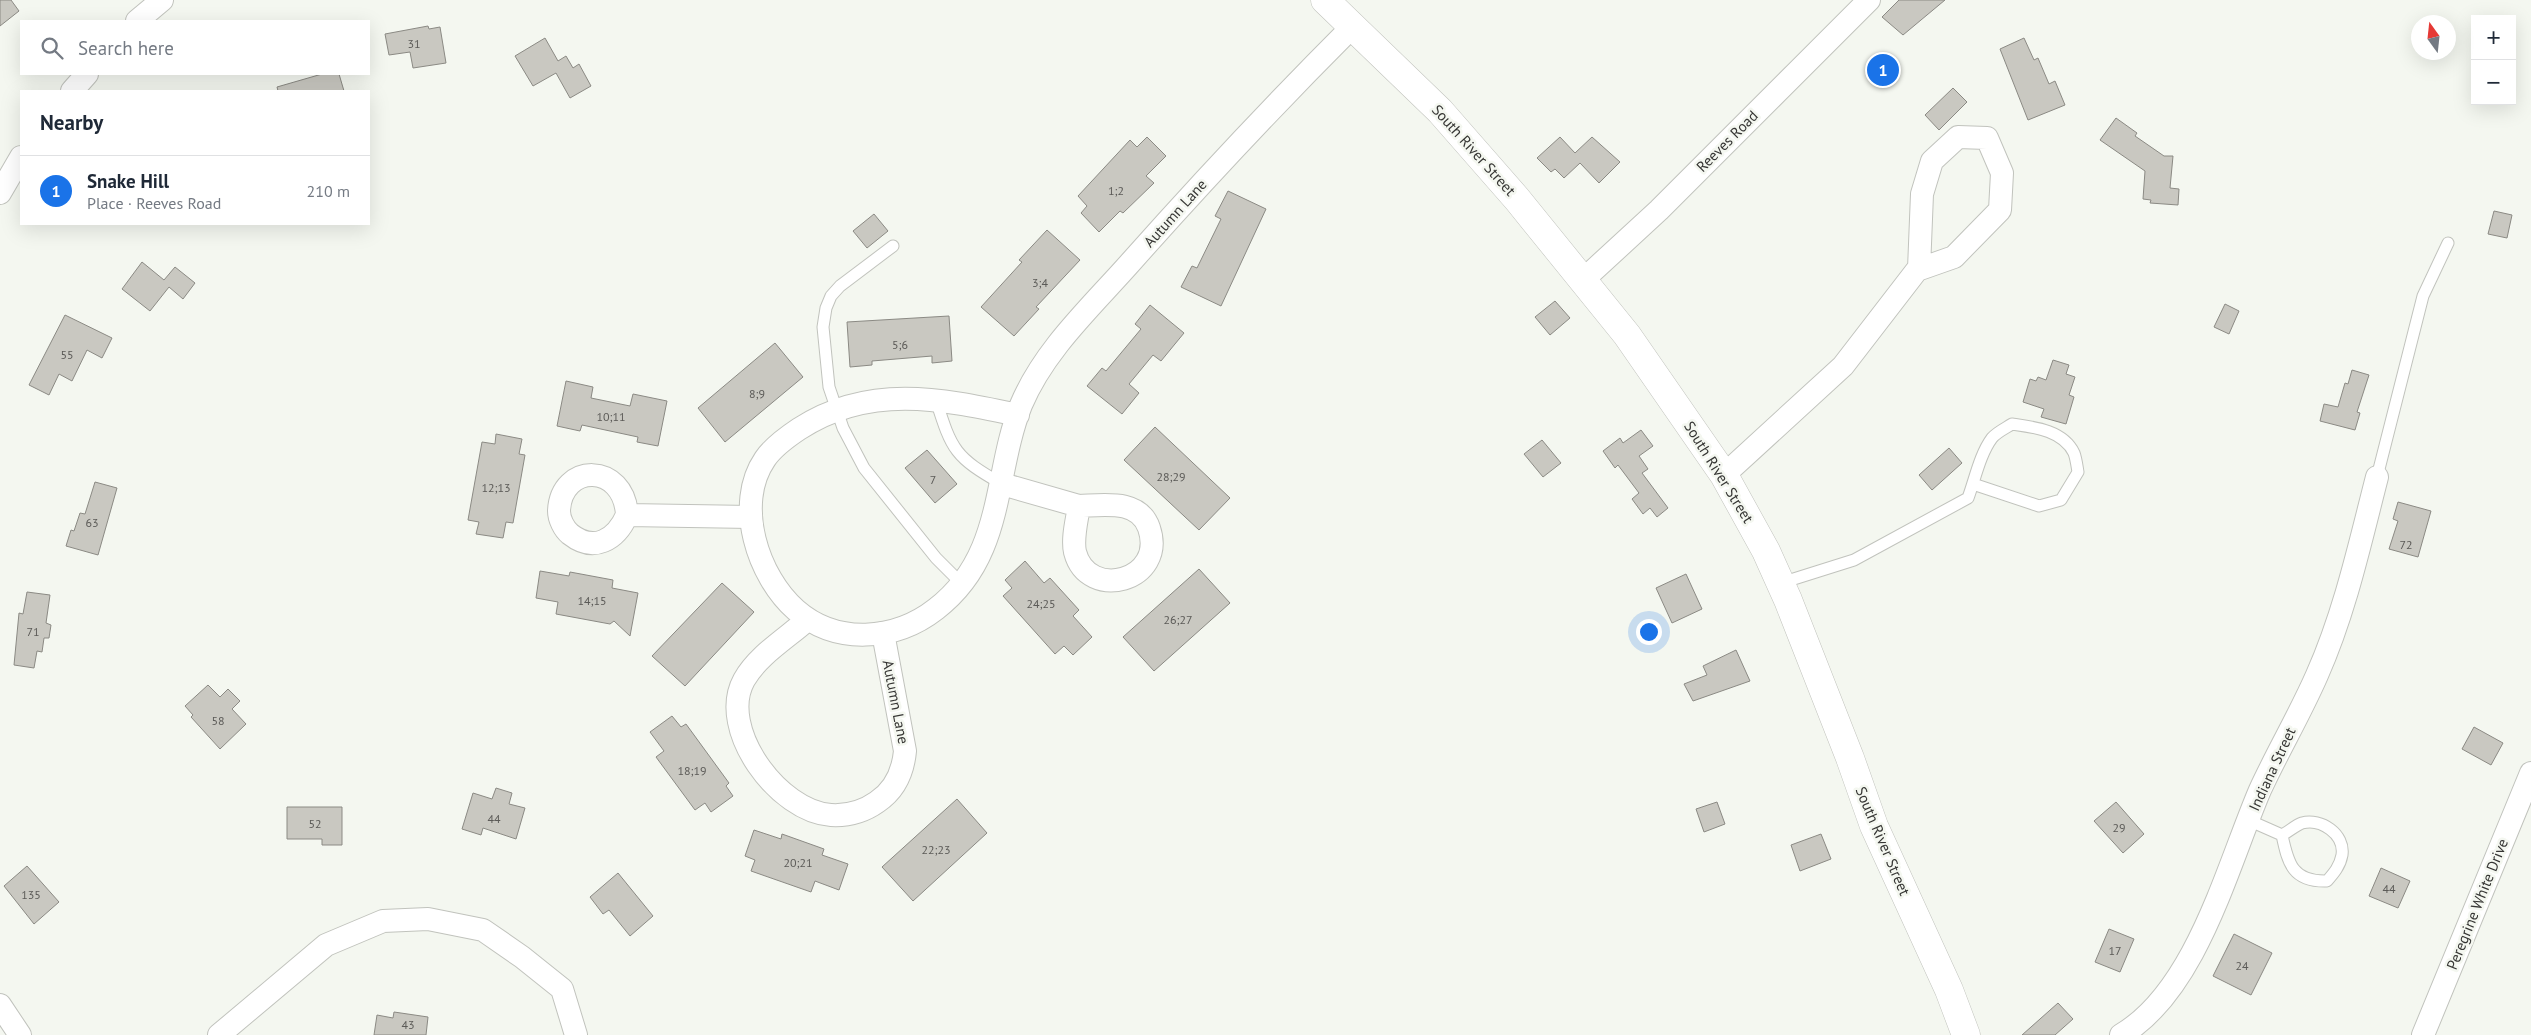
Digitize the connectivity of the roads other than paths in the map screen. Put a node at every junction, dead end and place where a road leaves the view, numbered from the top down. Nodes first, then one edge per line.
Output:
1 (162, 0) edge
2 (1325, 0) edge
3 (1869, 0) edge
4 (138, 20) edge
5 (1353, 26) junction
6 (86, 75) edge
7 (73, 90) edge
8 (20, 159) edge
9 (0, 193) edge
10 (2448, 243) dead end
11 (893, 246) dead end
12 (1919, 268) junction
13 (1583, 280) junction
14 (936, 400) junction
15 (837, 412) junction
16 (1018, 415) junction
17 (1724, 475) junction
18 (2377, 477) joint
19 (1002, 484) junction
20 (1973, 484) junction
21 (1079, 506) dead end
22 (626, 515) dead end
23 (751, 517) junction
24 (961, 583) junction
25 (1781, 583) junction
26 (808, 620) junction
27 (883, 633) junction
28 (2531, 773) edge
29 (2248, 820) junction
30 (2282, 835) junction
31 (0, 1005) edge
32 (20, 1035) edge
33 (219, 1035) edge
34 (576, 1035) edge
35 (1966, 1035) edge
36 (2121, 1035) edge
37 (2423, 1035) edge

1 - 4 street
2 - 5 street, South River Street
3 - 13 street, Reeves Road
5 - 13 street, South River Street
5 - 16 street, Autumn Lane
6 - 7 street
8 - 9 street
10 - 18 lane
11 - 15 lane
12 - 12 street
12 - 17 street
13 - 17 street, South River Street
14 - 15 street, Autumn Lane
14 - 16 street, Autumn Lane
14 - 19 lane
15 - 23 street, Autumn Lane
15 - 24 lane
16 - 19 street, Autumn Lane
17 - 25 street, South River Street
18 - 29 street, Indiana Street
19 - 21 street
19 - 24 street, Autumn Lane
20 - 20 lane
20 - 25 lane
22 - 23 street
23 - 26 street, Autumn Lane
24 - 27 street, Autumn Lane
25 - 35 street, South River Street
26 - 27 street, Autumn Lane
26 - 27 street, Autumn Lane
28 - 37 street, Peregrine White Drive
29 - 30 lane
29 - 36 street, Indiana Street
30 - 30 lane
31 - 32 street
33 - 34 street

